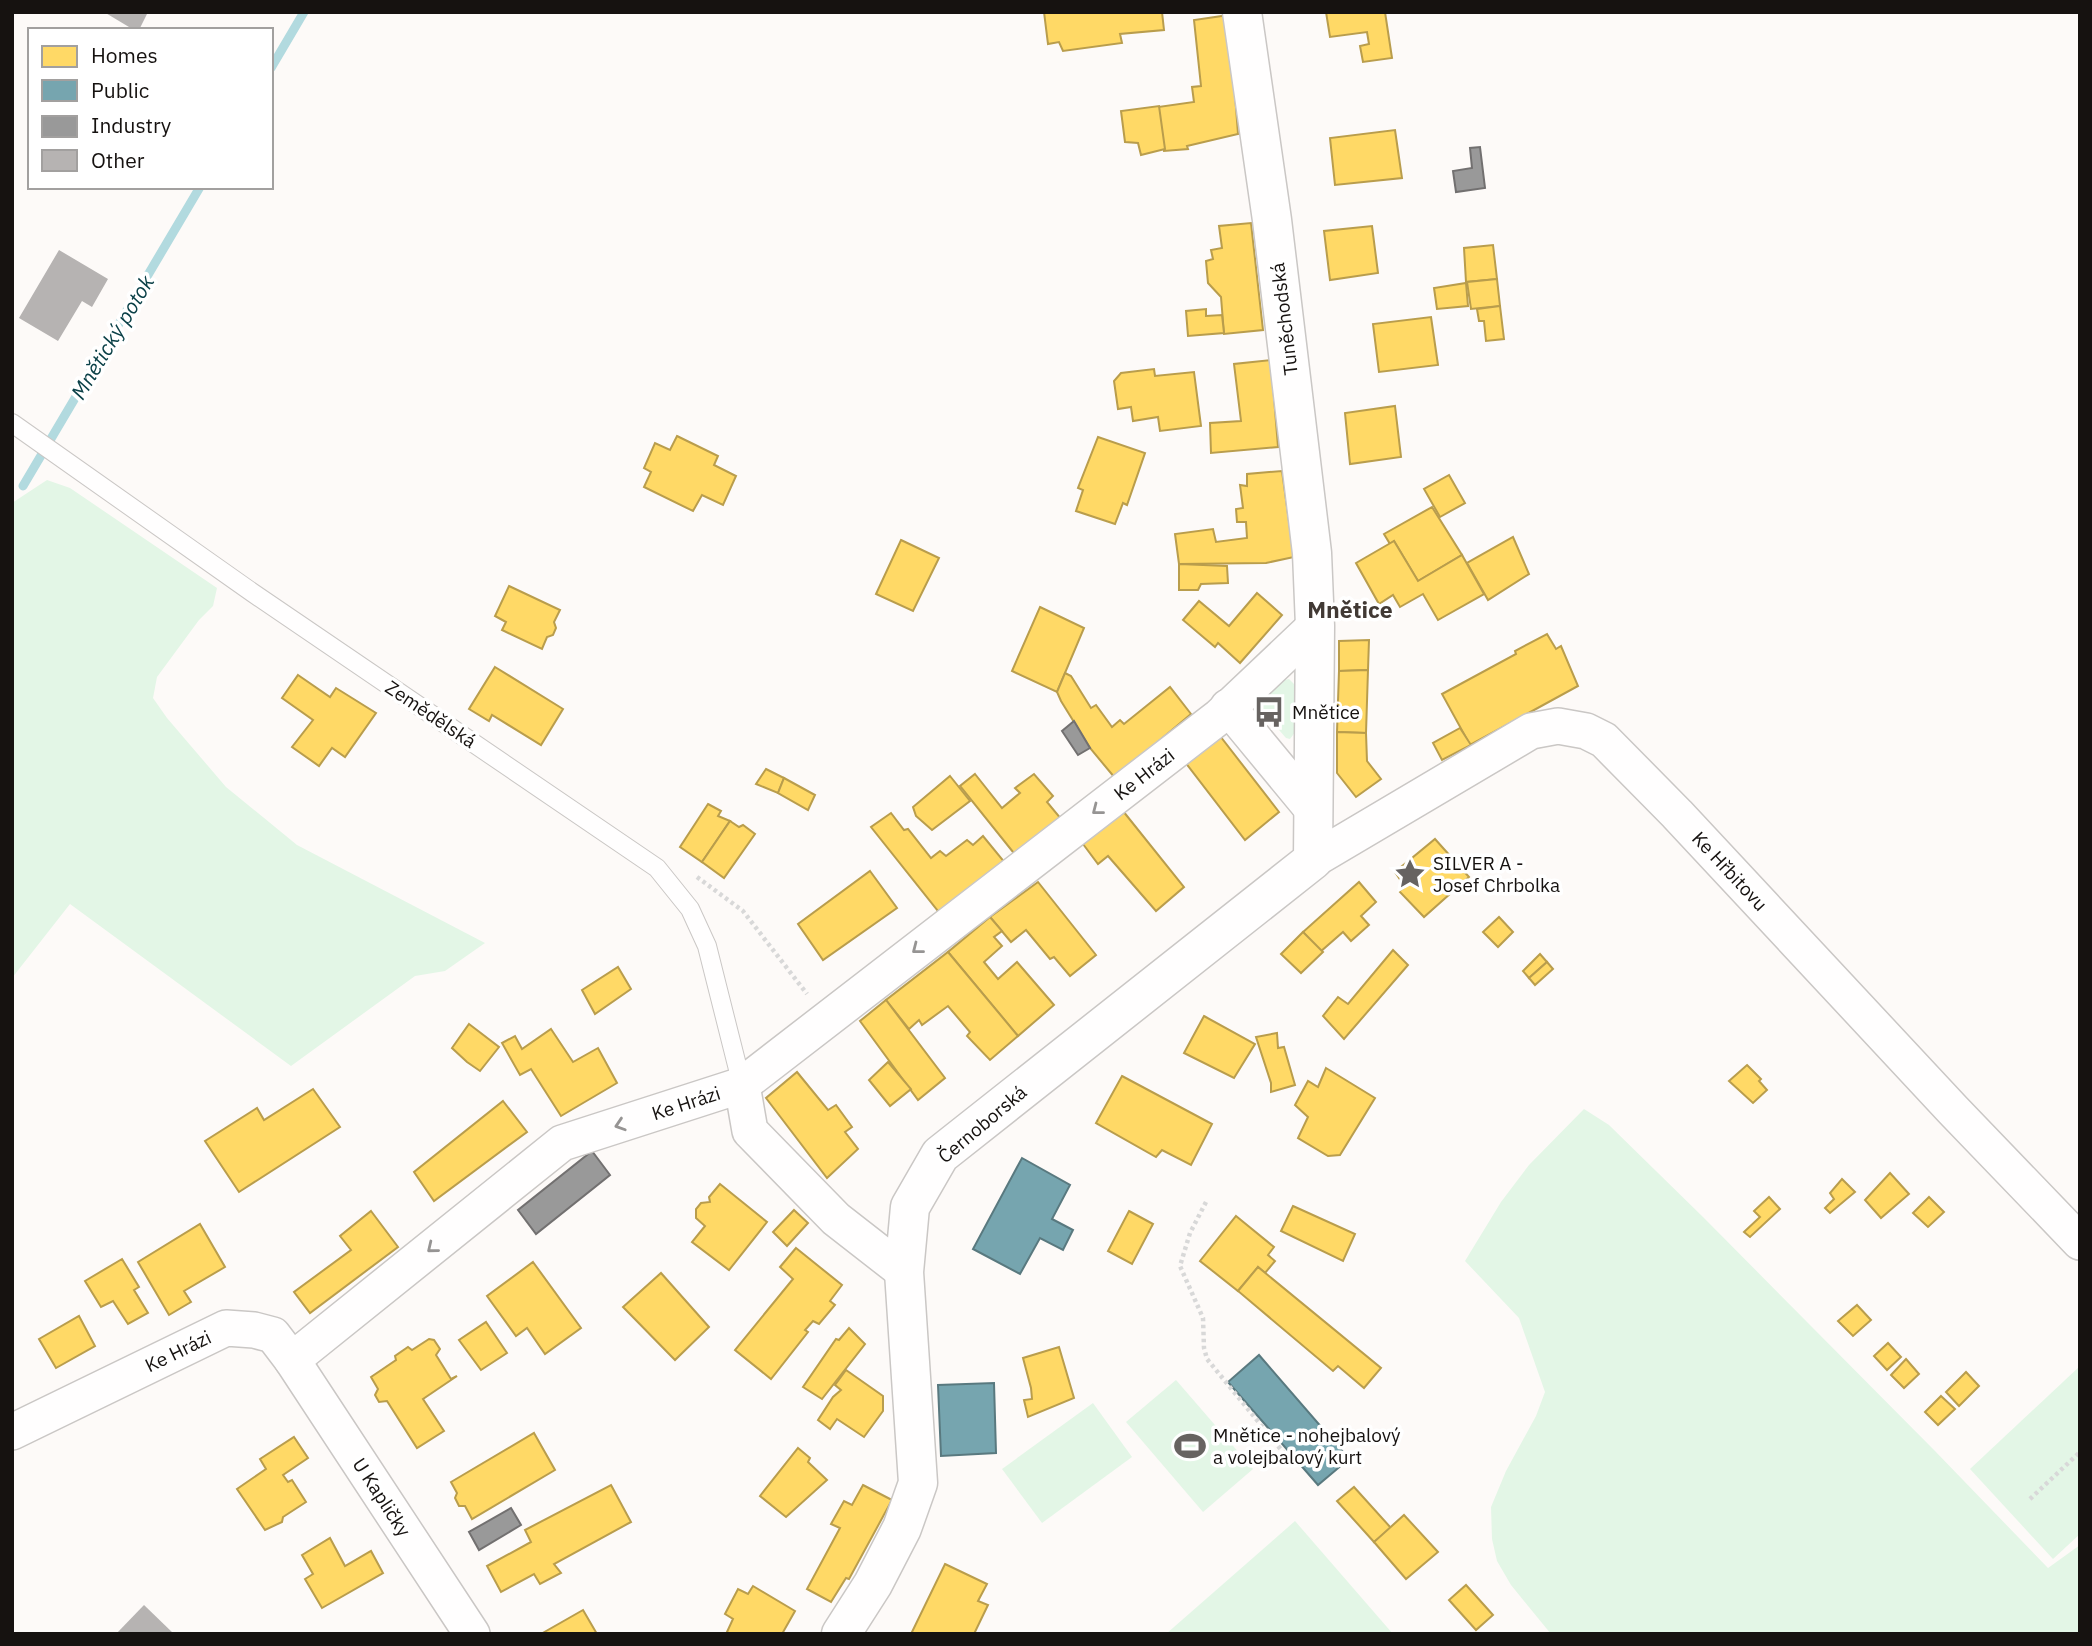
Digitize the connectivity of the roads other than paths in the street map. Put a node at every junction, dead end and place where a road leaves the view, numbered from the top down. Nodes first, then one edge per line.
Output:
1 (1242, 12) edge
2 (12, 423) edge
3 (1315, 626) junction
4 (1227, 707) junction
5 (1313, 810) junction
6 (1313, 860) junction
7 (742, 1085) junction
8 (2080, 1242) edge
9 (904, 1272) junction
10 (292, 1360) junction
11 (12, 1432) edge
12 (472, 1634) edge
13 (841, 1634) edge

1 - 3 street, Tuněchodská
2 - 7 lane, Zemědělská
3 - 4 street, Ke Hrázi
3 - 5 street
4 - 5 street
4 -> 7 street, Ke Hrázi
5 - 6 street
6 - 8 street, Ke Hřbitovu
6 - 9 street, Černoborská
7 - 9 street
7 -> 10 street, Ke Hrázi
9 - 13 street, Černoborská
10 - 11 street, Ke Hrázi
10 - 12 street, U Kapličky

